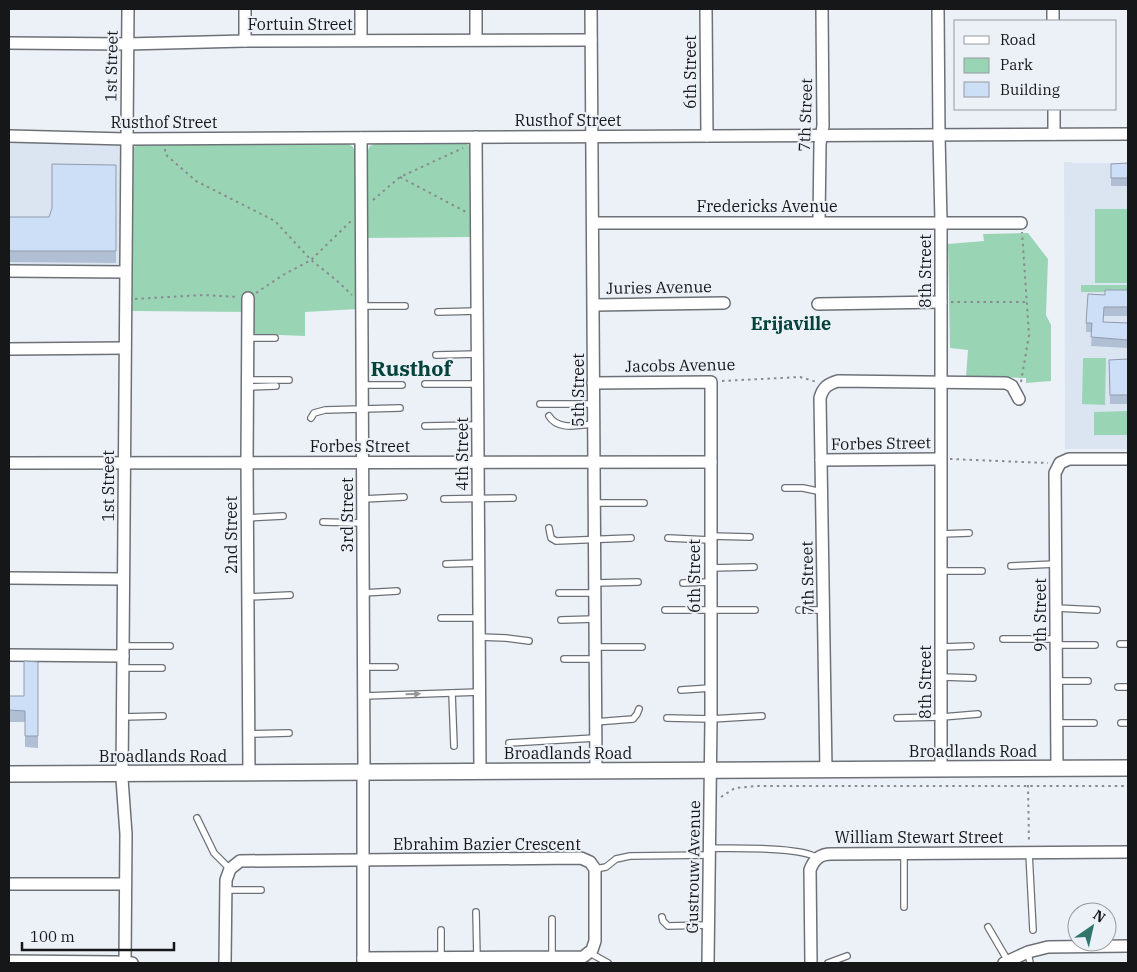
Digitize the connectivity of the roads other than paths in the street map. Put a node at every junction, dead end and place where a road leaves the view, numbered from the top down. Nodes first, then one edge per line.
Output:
1 (128, 9) edge
2 (245, 9) edge
3 (361, 9) edge
4 (476, 9) edge
5 (591, 9) edge
6 (706, 9) edge
7 (822, 9) edge
8 (938, 9) edge
9 (476, 39) junction
10 (361, 40) junction
11 (591, 40) junction
12 (245, 41) junction
13 (9, 43) edge
14 (127, 44) junction
15 (1054, 110) edge
16 (938, 134) junction
17 (1054, 134) junction
18 (1128, 134) edge
19 (821, 135) junction
20 (9, 136) edge
21 (592, 136) junction
22 (707, 136) junction
23 (476, 137) junction
24 (361, 138) junction
25 (126, 139) junction
26 (819, 222) junction
27 (941, 222) junction
28 (593, 223) junction
29 (1021, 223) road end
30 (9, 271) edge
31 (125, 272) junction
32 (248, 298) road end
33 (941, 302) junction
34 (724, 303) dead end
35 (818, 304) dead end
36 (594, 305) junction
37 (362, 306) junction
38 (405, 306) dead end
39 (438, 312) dead end
40 (478, 312) junction
41 (248, 338) junction
42 (275, 338) dead end
43 (125, 348) junction
44 (9, 349) edge
45 (478, 354) junction
46 (436, 355) dead end
47 (289, 380) dead end
48 (711, 382) joint
49 (942, 382) junction
50 (248, 383) junction
51 (425, 384) dead end
52 (478, 384) junction
53 (593, 384) junction
54 (362, 385) junction
55 (402, 385) dead end
56 (276, 386) dead end
57 (1019, 399) road end
58 (540, 404) dead end
59 (594, 404) junction
60 (400, 408) dead end
61 (362, 409) junction
62 (549, 416) dead end
63 (311, 418) dead end
64 (594, 424) junction
65 (478, 425) junction
66 (424, 426) dead end
67 (940, 459) junction
68 (1128, 459) edge
69 (821, 460) junction
70 (9, 462) edge
71 (124, 462) junction
72 (247, 462) junction
73 (363, 462) junction
74 (478, 462) junction
75 (595, 462) junction
76 (710, 462) junction
77 (785, 488) dead end
78 (822, 492) junction
79 (404, 497) dead end
80 (513, 498) dead end
81 (363, 499) junction
82 (479, 499) junction
83 (444, 500) dead end
84 (595, 503) junction
85 (644, 503) dead end
86 (283, 516) dead end
87 (248, 518) junction
88 (323, 522) dead end
89 (363, 523) junction
90 (549, 528) dead end
91 (969, 533) dead end
92 (941, 534) junction
93 (750, 537) dead end
94 (631, 538) dead end
95 (668, 538) dead end
96 (710, 538) junction
97 (595, 540) junction
98 (479, 563) junction
99 (446, 564) dead end
100 (1056, 564) junction
101 (1011, 566) dead end
102 (710, 568) junction
103 (754, 568) dead end
104 (941, 571) junction
105 (982, 571) dead end
106 (9, 578) edge
107 (123, 579) junction
108 (638, 582) dead end
109 (710, 582) junction
110 (683, 583) dead end
111 (595, 588) junction
112 (397, 591) dead end
113 (363, 593) junction
114 (559, 593) dead end
115 (290, 595) dead end
116 (248, 597) junction
117 (1056, 608) junction
118 (665, 610) dead end
119 (710, 610) junction
120 (755, 610) dead end
121 (799, 610) dead end
122 (824, 610) junction
123 (1097, 610) dead end
124 (441, 618) dead end
125 (479, 618) junction
126 (595, 619) junction
127 (561, 620) dead end
128 (479, 637) junction
129 (1003, 639) dead end
130 (529, 641) dead end
131 (1057, 642) junction
132 (1120, 644) dead end
133 (1128, 644) edge
134 (1095, 645) dead end
135 (170, 646) dead end
136 (971, 646) dead end
137 (642, 647) dead end
138 (942, 647) junction
139 (123, 651) junction
140 (595, 653) junction
141 (9, 655) edge
142 (564, 659) dead end
143 (364, 667) junction
144 (395, 667) dead end
145 (123, 668) junction
146 (162, 668) dead end
147 (942, 677) junction
148 (973, 678) dead end
149 (1057, 681) junction
150 (1088, 681) dead end
151 (1118, 687) dead end
152 (1128, 687) edge
153 (711, 688) junction
154 (681, 690) dead end
155 (480, 692) junction
156 (452, 693) junction
157 (364, 696) junction
158 (638, 709) dead end
159 (978, 714) dead end
160 (163, 716) dead end
161 (762, 716) dead end
162 (122, 717) junction
163 (942, 717) junction
164 (667, 718) dead end
165 (711, 718) junction
166 (897, 718) dead end
167 (596, 722) junction
168 (1057, 723) junction
169 (1094, 723) dead end
170 (1128, 723) edge
171 (1121, 724) dead end
172 (289, 733) dead end
173 (249, 734) junction
174 (596, 738) junction
175 (509, 743) dead end
176 (454, 746) dead end
177 (1057, 768) junction
178 (1128, 768) edge
179 (941, 769) junction
180 (710, 770) junction
181 (826, 770) junction
182 (480, 771) junction
183 (596, 771) junction
184 (363, 772) junction
185 (122, 773) junction
186 (249, 773) junction
187 (9, 774) edge
188 (197, 818) dead end
189 (710, 852) junction
190 (1128, 852) edge
191 (904, 853) junction
192 (1029, 853) junction
193 (818, 858) junction
194 (363, 860) junction
195 (230, 869) junction
196 (594, 869) junction
197 (9, 884) edge
198 (125, 884) junction
199 (226, 890) junction
200 (261, 890) dead end
201 (904, 906) dead end
202 (476, 912) dead end
203 (662, 917) dead end
204 (552, 919) dead end
205 (709, 925) junction
206 (988, 926) dead end
207 (441, 930) dead end
208 (1033, 930) dead end
209 (1128, 946) edge
210 (590, 953) junction
211 (848, 956) dead end
212 (477, 958) junction
213 (552, 958) junction
214 (1029, 958) edge
215 (439, 960) edge
216 (9, 961) edge
217 (363, 961) edge
218 (538, 961) edge
219 (1006, 962) edge
220 (127, 963) edge
221 (225, 963) edge
222 (608, 963) edge
223 (708, 963) edge
224 (811, 963) edge
225 (828, 963) edge

1 - 14 street, 1st Street
2 - 12 street
3 - 10 street
4 - 9 street
5 - 11 street, 5th Street
6 - 22 street, 6th Street
7 - 19 street, 7th Street
8 - 16 street, 8th Street
9 - 10 street, Fortuin Street
9 - 11 street, Fortuin Street
10 - 12 street, Fortuin Street
11 - 21 street, 5th Street
12 - 14 street, Fortuin Street
13 - 14 street, Fortuin Street
14 - 25 street, 1st Street
15 - 17 street
16 - 17 street, Rusthof Street
16 - 19 street, Rusthof Street
16 - 27 street, 8th Street
17 - 18 street, Rusthof Street
19 - 22 street, Rusthof Street
19 - 26 street, 7th Street
20 - 25 street, Rusthof Street
21 - 22 street, Rusthof Street
21 - 23 street, Rusthof Street
21 - 28 street, 5th Street
23 - 24 street, Rusthof Street
23 - 40 street, 4th Street
24 - 25 street, Rusthof Street
24 - 37 street, 3rd Street
25 - 31 street, 1st Street
26 - 27 street, Fredericks Avenue
26 - 28 street, Fredericks Avenue
27 - 29 street, Fredericks Avenue
27 - 33 street, 8th Street
28 - 36 street, 5th Street
30 - 31 street
31 - 43 street, 1st Street
32 - 41 street, 2nd Street
33 - 35 street
33 - 49 street, 8th Street
34 - 36 street, Juries Avenue
36 - 53 street, 5th Street
37 - 38 lane
37 - 54 street, 3rd Street
39 - 40 lane
40 - 45 street, 4th Street
41 - 42 lane
41 - 50 street, 2nd Street
43 - 44 street
43 - 71 street, 1st Street
45 - 46 lane
45 - 52 street, 4th Street
47 - 50 lane
48 - 53 street, Jacobs Avenue
48 - 76 street, 6th Street
49 - 57 street
49 - 67 street, 8th Street
49 - 69 street, 7th Street
50 - 56 lane
50 - 72 street, 2nd Street
51 - 52 lane
52 - 65 street, 4th Street
53 - 59 street, 5th Street
54 - 55 lane
54 - 61 street, 3rd Street
58 - 59 lane
59 - 64 street, 5th Street
60 - 61 lane
61 - 63 lane
61 - 73 street, 3rd Street
62 - 64 lane
64 - 75 street, 5th Street
65 - 66 lane
65 - 74 street, 4th Street
67 - 69 street, Forbes Street
67 - 92 street, 8th Street
68 - 100 street, 9th Street
69 - 78 street, 7th Street
70 - 71 street, Forbes Street
71 - 72 street, Forbes Street
71 - 107 street, 1st Street
72 - 73 street, Forbes Street
72 - 87 street, 2nd Street
73 - 74 street, Forbes Street
73 - 81 street, 3rd Street
74 - 75 street, Forbes Street
74 - 82 street, 4th Street
75 - 76 street, Forbes Street
75 - 84 street, 5th Street
76 - 96 street, 6th Street
77 - 78 lane
78 - 122 street, 7th Street
79 - 81 lane
80 - 82 lane
81 - 89 street, 3rd Street
82 - 83 lane
82 - 98 street, 4th Street
84 - 85 lane
84 - 97 street, 5th Street
86 - 87 lane
87 - 116 street, 2nd Street
88 - 89 lane
89 - 113 street, 3rd Street
90 - 97 lane
91 - 92 lane
92 - 104 street, 8th Street
93 - 96 lane
94 - 97 lane
95 - 96 lane
96 - 102 street, 6th Street
97 - 111 street, 5th Street
98 - 99 lane
98 - 125 street, 4th Street
100 - 101 lane
100 - 117 street, 9th Street
102 - 103 lane
102 - 109 street, 6th Street
104 - 105 lane
104 - 138 street, 8th Street
106 - 107 street
107 - 139 street, 1st Street
108 - 111 lane
109 - 110 lane
109 - 119 street, 6th Street
111 - 114 lane
111 - 126 street, 5th Street
112 - 113 lane
113 - 143 street, 3rd Street
115 - 116 lane
116 - 173 street, 2nd Street
117 - 123 lane
117 - 131 street, 9th Street
118 - 119 lane
119 - 120 lane
119 - 153 street, 6th Street
121 - 122 lane
122 - 181 street, 7th Street
124 - 125 lane
125 - 128 street, 4th Street
126 - 127 lane
126 - 140 street, 5th Street
128 - 130 lane
128 - 155 street, 4th Street
129 - 131 lane
131 - 134 lane
131 - 149 street, 9th Street
132 - 133 lane
135 - 139 lane
136 - 138 lane
137 - 140 lane
138 - 147 street, 8th Street
139 - 141 street
139 - 145 street, 1st Street
140 - 142 lane
140 - 167 street, 5th Street
143 - 144 lane
143 - 157 street, 3rd Street
145 - 146 lane
145 - 162 street, 1st Street
147 - 148 lane
147 - 163 street, 8th Street
149 - 150 lane
149 - 168 street, 9th Street
151 - 152 lane
153 - 154 lane
153 - 165 street, 6th Street
155 - 156 lane
155 - 182 street, 4th Street
157 -> 156 lane
156 - 176 lane
157 - 184 street, 3rd Street
158 - 167 lane
159 - 163 lane
160 - 162 lane
161 - 165 lane
162 - 185 street, 1st Street
163 - 166 lane
163 - 179 street, 8th Street
164 - 165 lane
165 - 180 street, 6th Street
167 - 174 street, 5th Street
168 - 169 lane
168 - 177 street, 9th Street
170 - 171 lane
172 - 173 lane
173 - 186 street, 2nd Street
174 - 175 lane
174 - 183 street, 5th Street
177 - 178 main road, Broadlands Road
177 - 179 main road, Broadlands Road
179 - 181 main road, Broadlands Road
180 - 181 main road, Broadlands Road
180 - 183 main road, Broadlands Road
180 - 189 street, Gustrouw Avenue
182 - 183 main road, Broadlands Road
182 - 184 main road, Broadlands Road
184 - 186 main road, Broadlands Road
184 - 194 street, 3rd Street
185 - 186 main road, Broadlands Road
185 - 187 main road, Broadlands Road
185 - 198 street, 1st Street
188 - 195 lane
189 - 193 lane
189 - 196 lane
189 - 205 street, Gustrouw Avenue
190 - 192 street, William Stewart Street
191 - 192 street, William Stewart Street
191 - 193 street, William Stewart Street
191 - 201 lane
192 - 208 lane
193 - 224 street, William Stewart Street
194 - 195 street, Ebrahim Bazier Crescent
194 - 196 street, Ebrahim Bazier Crescent
194 - 217 street, 3rd Street
195 - 199 street
196 - 210 street, Ebrahim Bazier Crescent
197 - 198 street
198 - 220 street, 1st Street
199 - 200 lane
199 - 221 street
202 - 212 lane
203 - 205 lane
204 - 213 lane
205 - 223 street, Gustrouw Avenue
206 - 219 lane
207 - 215 lane
209 - 214 street
210 - 213 street
210 - 222 lane
211 - 225 lane
212 - 215 street
212 - 218 street
213 - 218 street
214 - 219 street
215 - 217 street
216 - 220 street

